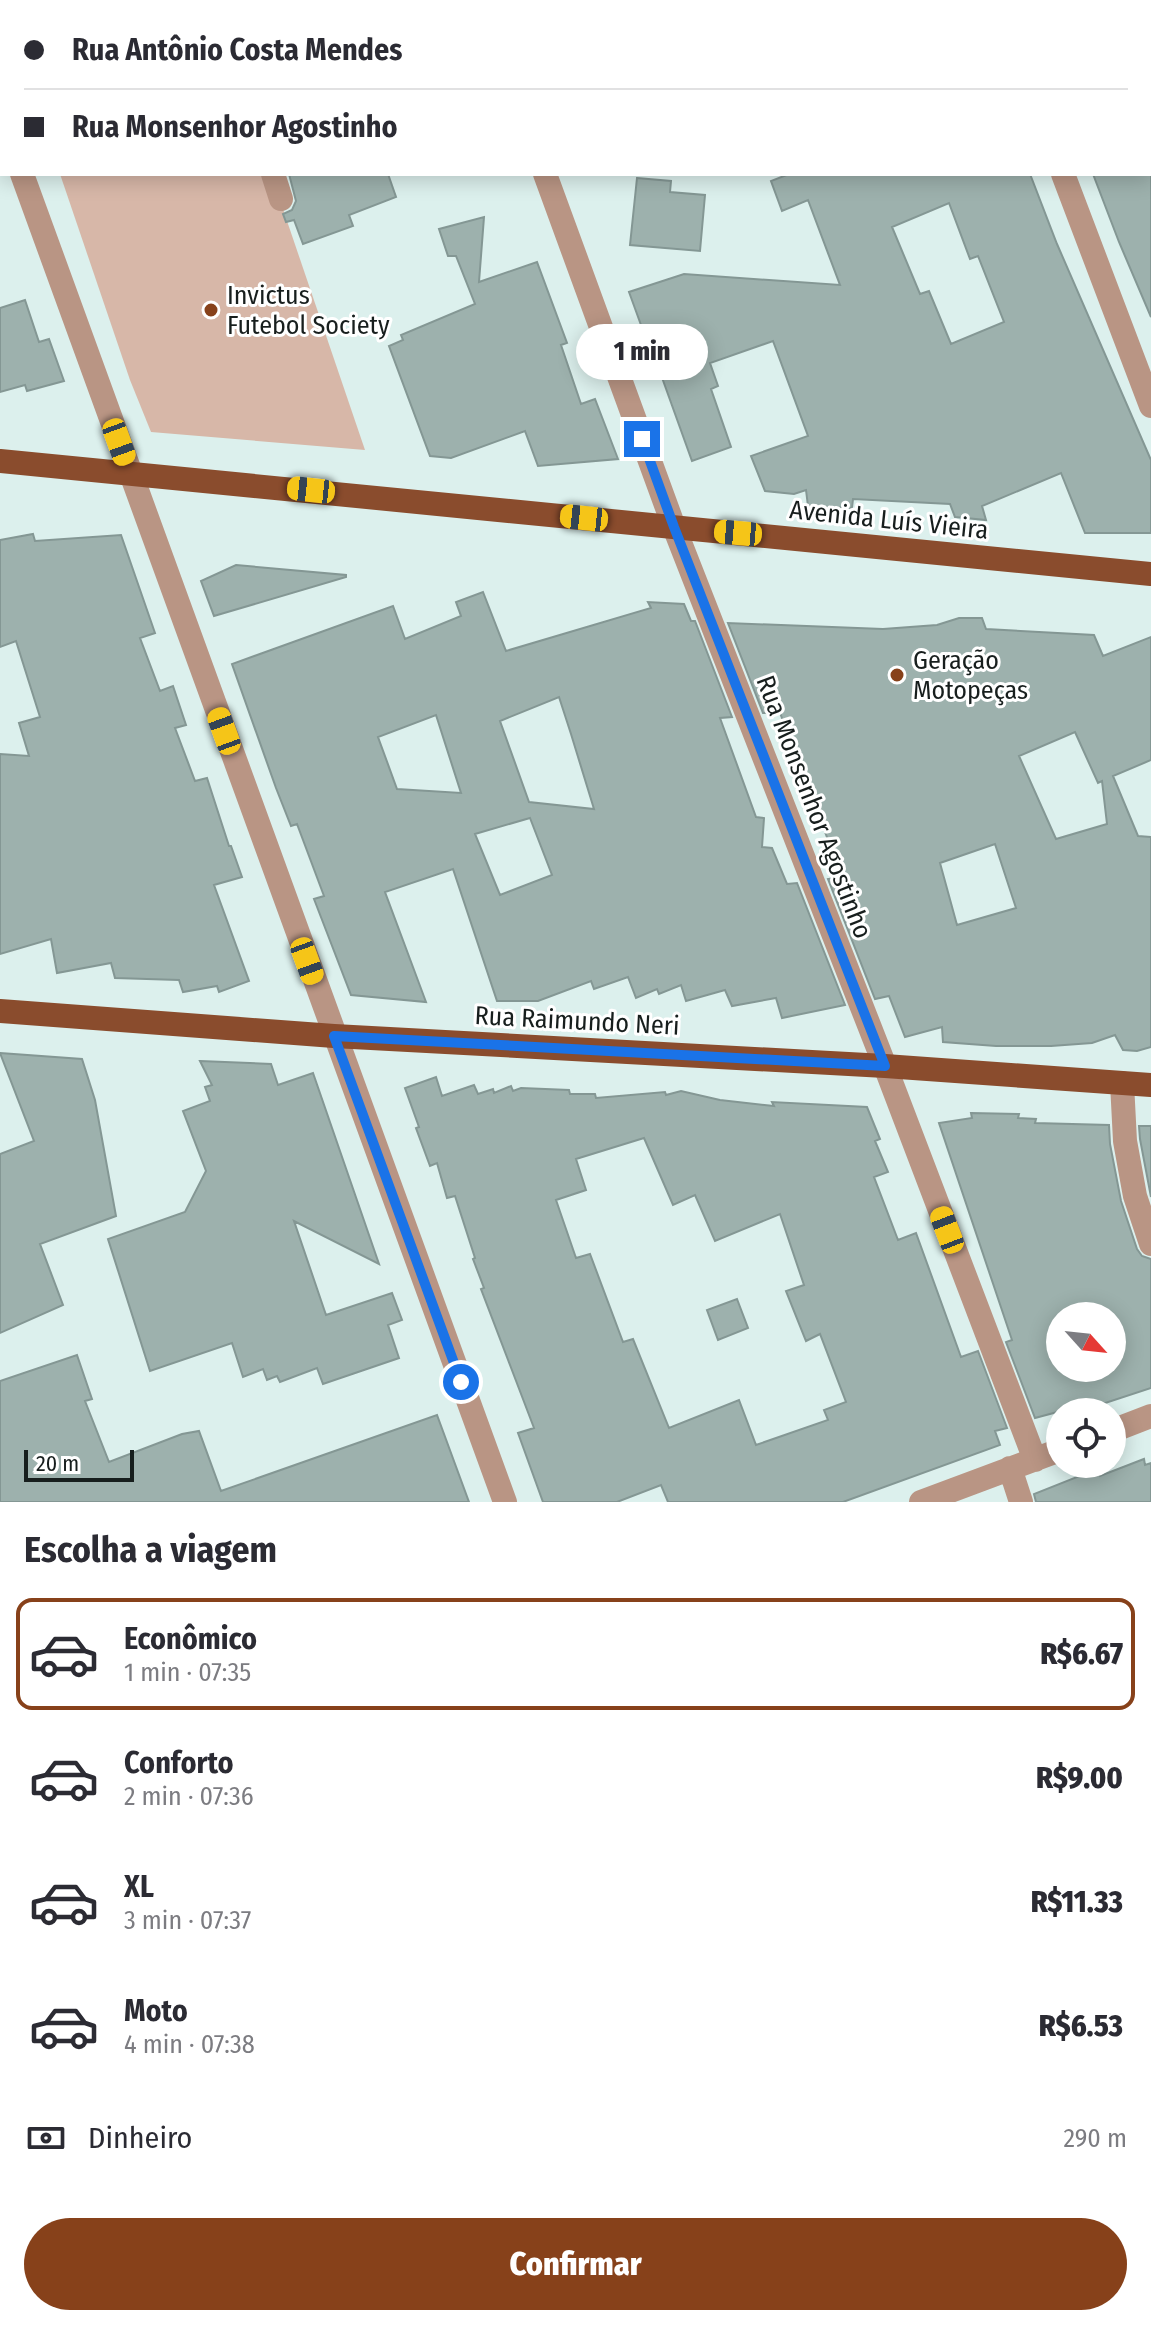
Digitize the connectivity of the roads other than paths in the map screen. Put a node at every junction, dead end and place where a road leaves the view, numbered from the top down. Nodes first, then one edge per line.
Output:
1 (23, 176) edge
2 (274, 176) edge
3 (546, 176) edge
4 (1064, 176) edge
5 (281, 199) dead end
6 (1151, 406) edge
7 (0, 461) edge
8 (130, 472) junction
9 (674, 527) junction
10 (1151, 574) edge
11 (0, 1011) edge
12 (334, 1036) junction
13 (885, 1066) junction
14 (1122, 1083) junction
15 (1151, 1085) edge
16 (1151, 1244) edge
17 (1151, 1416) edge
18 (1126, 1426) edge
19 (1046, 1456) edge
20 (1035, 1460) junction
21 (1010, 1468) junction
22 (505, 1502) edge
23 (921, 1502) edge
24 (1021, 1502) edge

1 - 8 street
2 - 5 street
3 - 9 street, Rua Monsenhor Agostinho
4 - 6 street
7 - 8 main road, Avenida Luís Vieira
8 - 9 main road, Avenida Luís Vieira
8 - 12 street
9 - 10 main road, Avenida Luís Vieira
9 - 13 street, Rua Monsenhor Agostinho
11 - 12 main road, Rua Raimundo Neri
12 - 13 main road, Rua Raimundo Neri
12 - 22 street
13 - 14 main road, Rua Raimundo Neri
13 - 20 street, Rua Monsenhor Agostinho
14 - 15 main road, Rua Raimundo Neri
14 - 16 street
17 - 18 street
19 - 20 street
20 - 21 street
21 - 23 street
21 - 24 street

